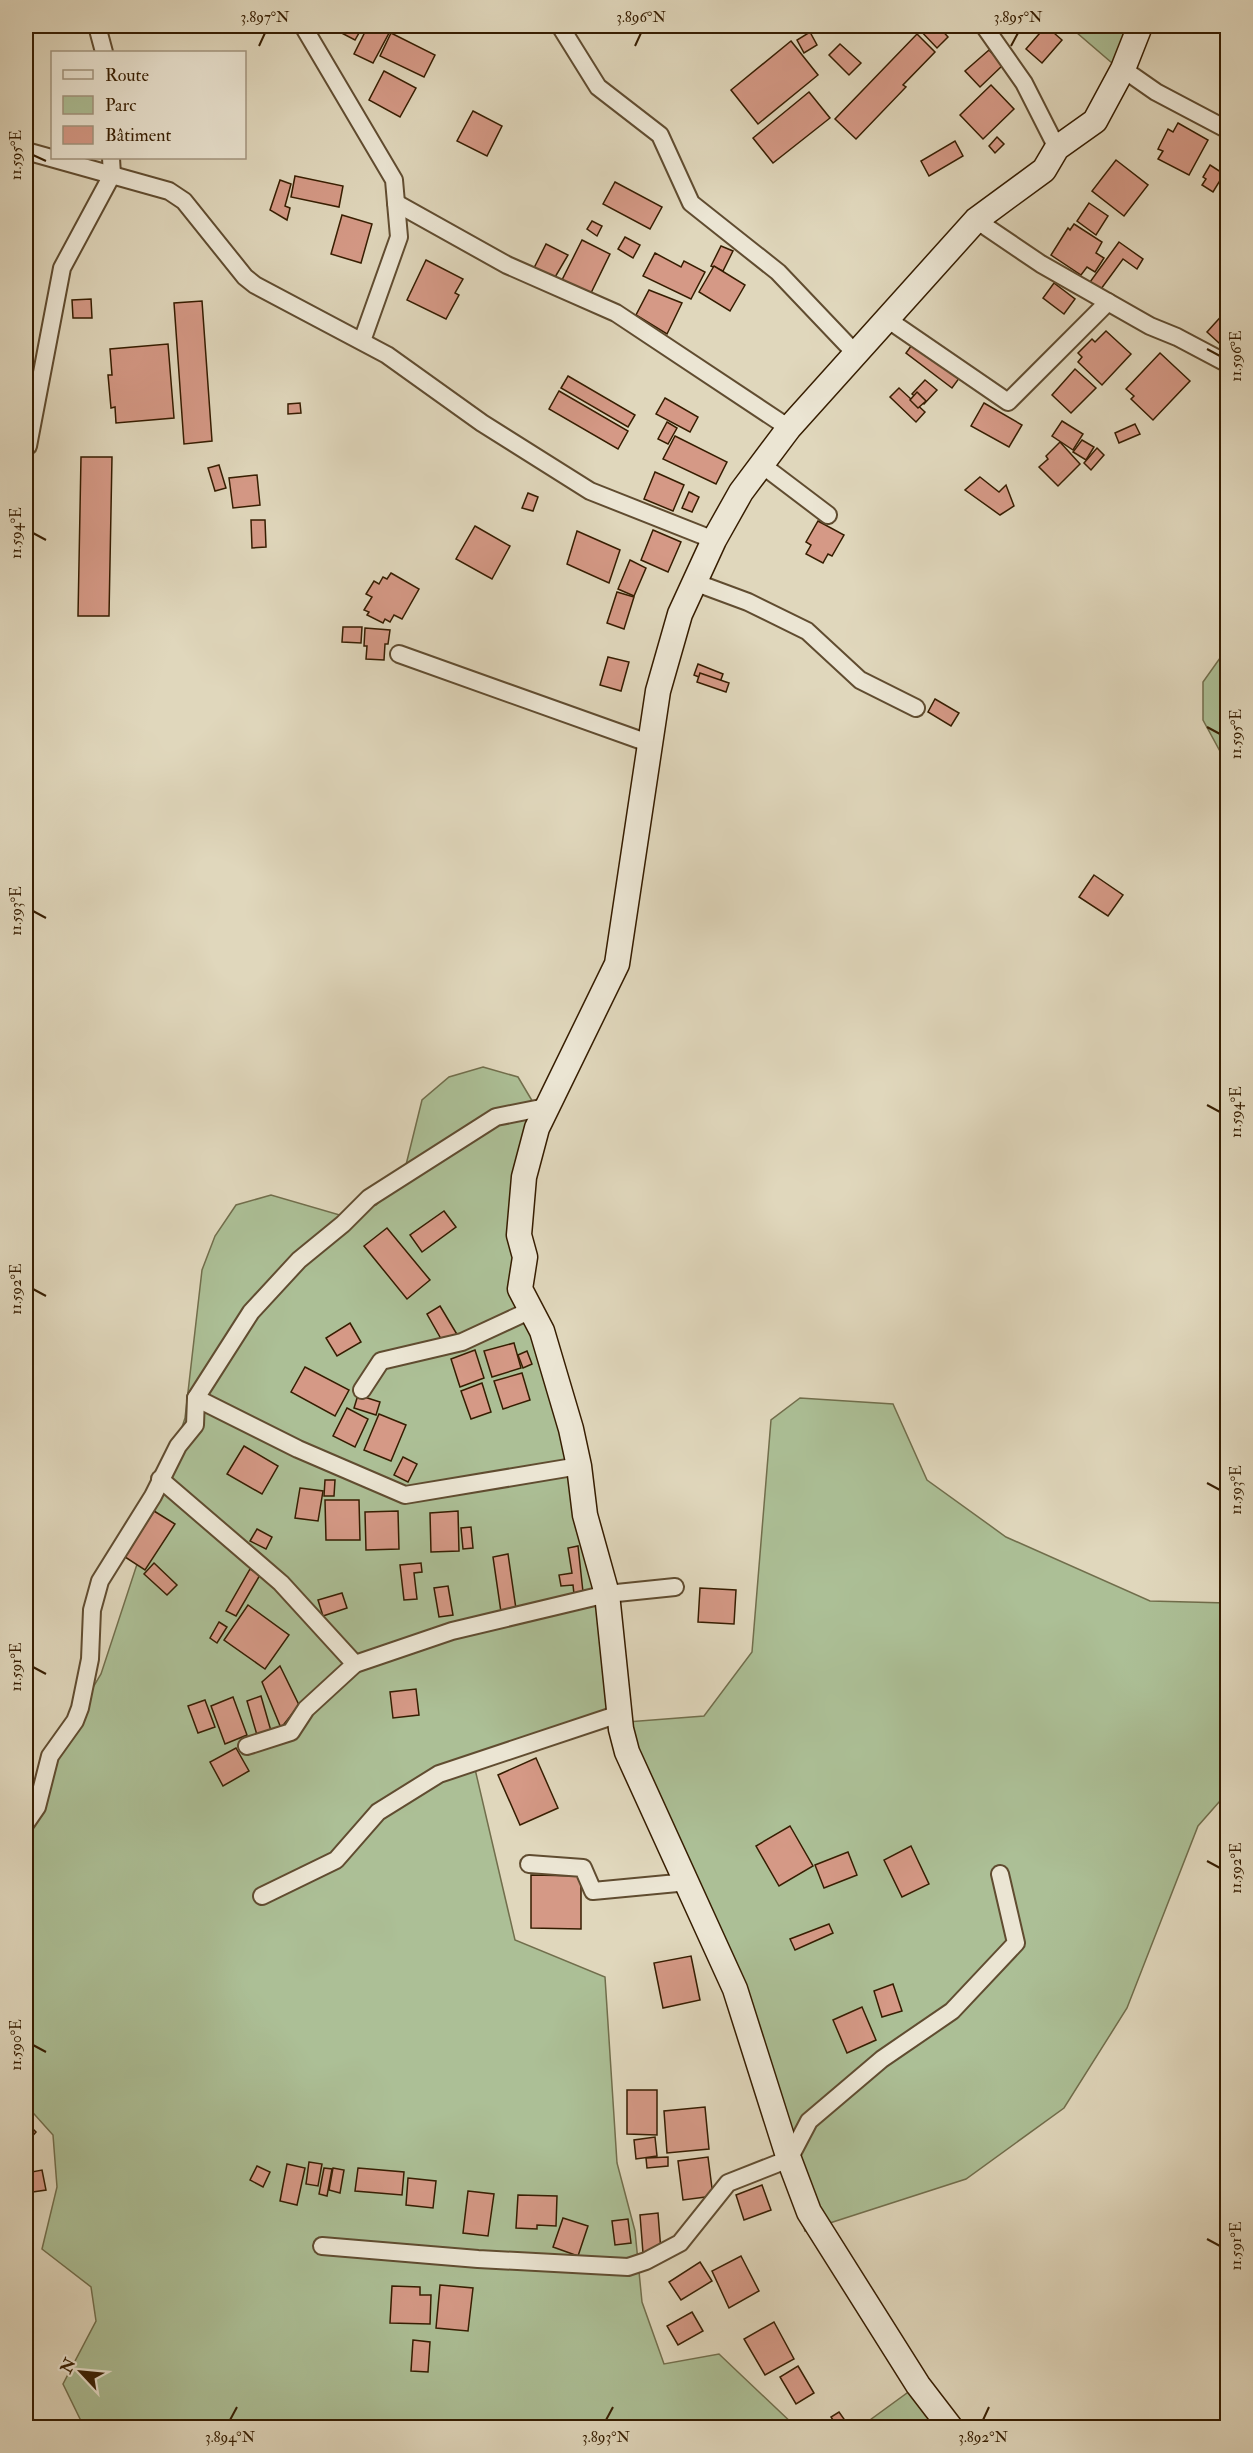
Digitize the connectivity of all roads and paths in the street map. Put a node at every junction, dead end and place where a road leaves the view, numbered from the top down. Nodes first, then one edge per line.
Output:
1 (96, 26) edge
2 (303, 26) edge
3 (560, 26) edge
4 (984, 26) edge
5 (1140, 26) edge
6 (104, 51) edge
7 (1123, 69) junction
8 (1227, 130) edge
9 (1057, 148) junction
10 (26, 151) edge
11 (51, 158) edge
12 (55, 159) edge
13 (111, 159) edge
14 (112, 175) junction
15 (396, 204) junction
16 (976, 220) junction
17 (1108, 302) junction
18 (887, 319) junction
19 (362, 341) junction
20 (856, 354) junction
21 (1227, 364) edge
22 (789, 428) junction
23 (28, 446) dead end
24 (762, 465) junction
25 (828, 515) dead end
26 (714, 540) junction
27 (694, 582) junction
28 (399, 654) dead end
29 (916, 708) dead end
30 (651, 744) junction
31 (546, 1107) junction
32 (531, 1310) junction
33 (362, 1389) dead end
34 (196, 1398) junction
35 (579, 1466) junction
36 (160, 1479) junction
37 (675, 1587) dead end
38 (607, 1594) junction
39 (355, 1664) junction
40 (620, 1714) junction
41 (247, 1746) dead end
42 (26, 1823) edge
43 (529, 1864) dead end
44 (1000, 1874) dead end
45 (688, 1882) junction
46 (262, 1896) dead end
47 (789, 2159) junction
48 (322, 2246) dead end
49 (951, 2427) edge

1 - 6 street
2 - 15 street
3 - 20 street
4 - 9 street
5 - 7 street
7 - 8 street
7 - 9 street
9 - 16 street
10 - 11 street
12 - 14 street
13 - 14 street
14 - 19 street
14 - 23 street
15 - 19 street
15 - 22 street
16 - 17 street
16 - 18 street
17 - 18 street
17 - 21 street
18 - 20 street
19 - 26 street
20 - 22 street
22 - 24 street
24 - 25 street
24 - 26 street
26 - 27 street
27 - 29 street
27 - 30 street
28 - 30 street
30 - 31 street
31 - 32 street
31 - 34 street
32 - 33 street
32 - 35 street
34 - 35 street
34 - 36 street
35 - 38 street
36 - 39 street
36 - 42 street
37 - 38 street
38 - 39 street
38 - 40 street
39 - 41 street
40 - 45 street
40 - 46 street
43 - 45 street
44 - 47 street
45 - 47 street
47 - 48 street
47 - 49 street

